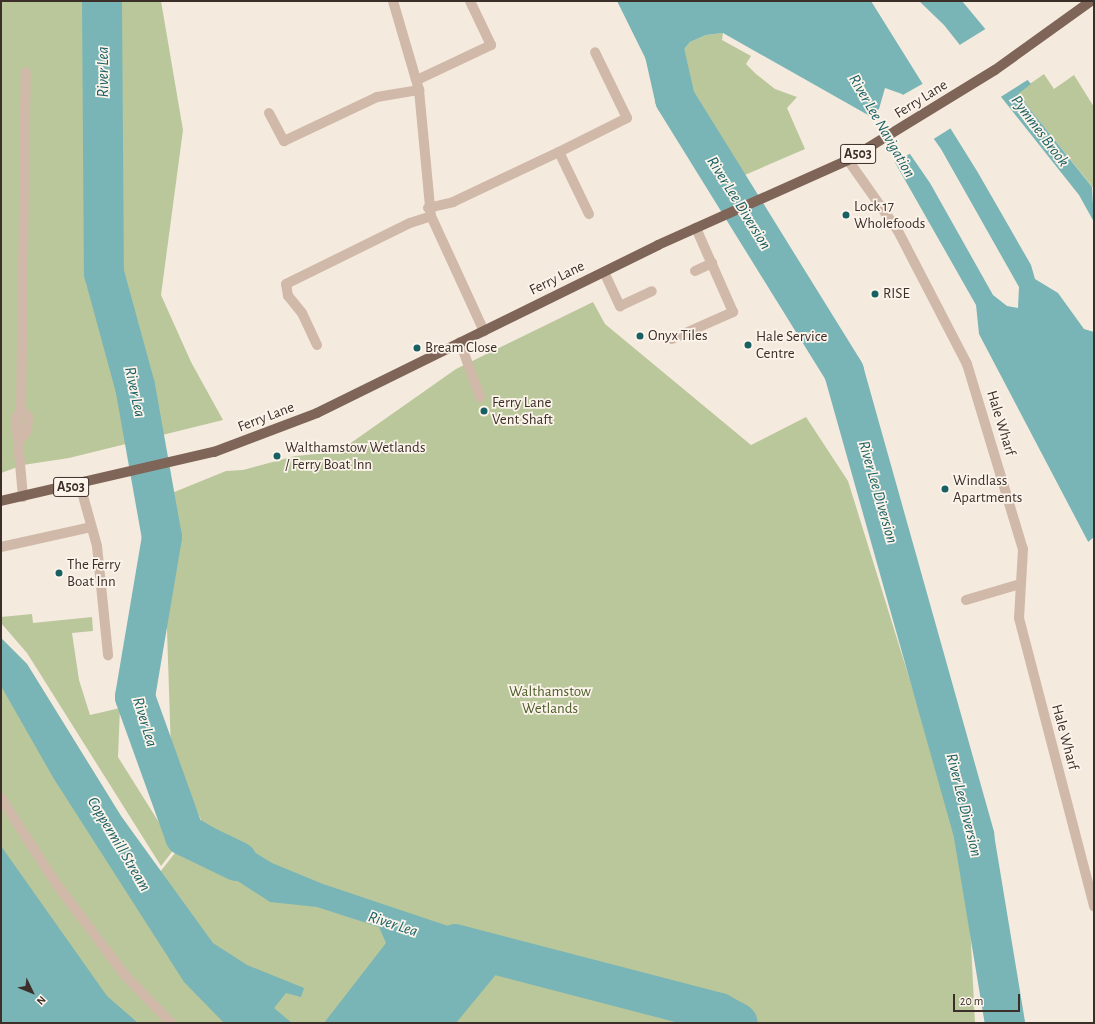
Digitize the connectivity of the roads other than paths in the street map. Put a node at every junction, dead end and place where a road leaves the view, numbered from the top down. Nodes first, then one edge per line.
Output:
1 (392, 1) edge
2 (470, 1) edge
3 (1091, 1) edge
4 (1094, 7) edge
5 (595, 52) dead end
6 (26, 72) dead end
7 (418, 85) junction
8 (269, 113) dead end
9 (559, 152) junction
10 (848, 160) junction
11 (430, 212) junction
12 (589, 214) dead end
13 (696, 228) junction
14 (712, 263) junction
15 (696, 271) dead end
16 (604, 272) junction
17 (652, 291) dead end
18 (484, 330) junction
19 (672, 339) dead end
20 (460, 342) junction
21 (317, 345) dead end
22 (480, 397) dead end
23 (80, 485) junction
24 (24, 497) junction
25 (1, 501) edge
26 (91, 527) junction
27 (1, 547) edge
28 (1020, 584) junction
29 (966, 600) dead end
30 (108, 655) dead end
31 (1, 798) edge
32 (1094, 906) edge
33 (171, 1023) edge

1 - 7 street
2 - 7 street
3 - 4 street
3 - 10 main road, Ferry Lane / A503
5 - 9 street
6 - 24 street
7 - 8 street
7 - 11 street
9 - 11 street
9 - 12 street
10 - 13 main road, Ferry Lane / A503
10 - 28 street, Hale Wharf
11 - 18 street
11 - 21 street
13 - 14 street
13 - 16 main road, Ferry Lane / A503
14 - 15 street
14 - 19 street
16 - 17 street
16 - 18 main road, Ferry Lane / A503
18 - 20 main road, Ferry Lane / A503
20 - 22 street
20 - 23 main road, Ferry Lane / A503
23 - 24 main road, Ferry Lane / A503
23 - 26 street
24 - 25 main road, Ferry Lane / A503
26 - 27 street
26 - 30 street
28 - 29 street
28 - 32 street, Hale Wharf
31 - 33 street

